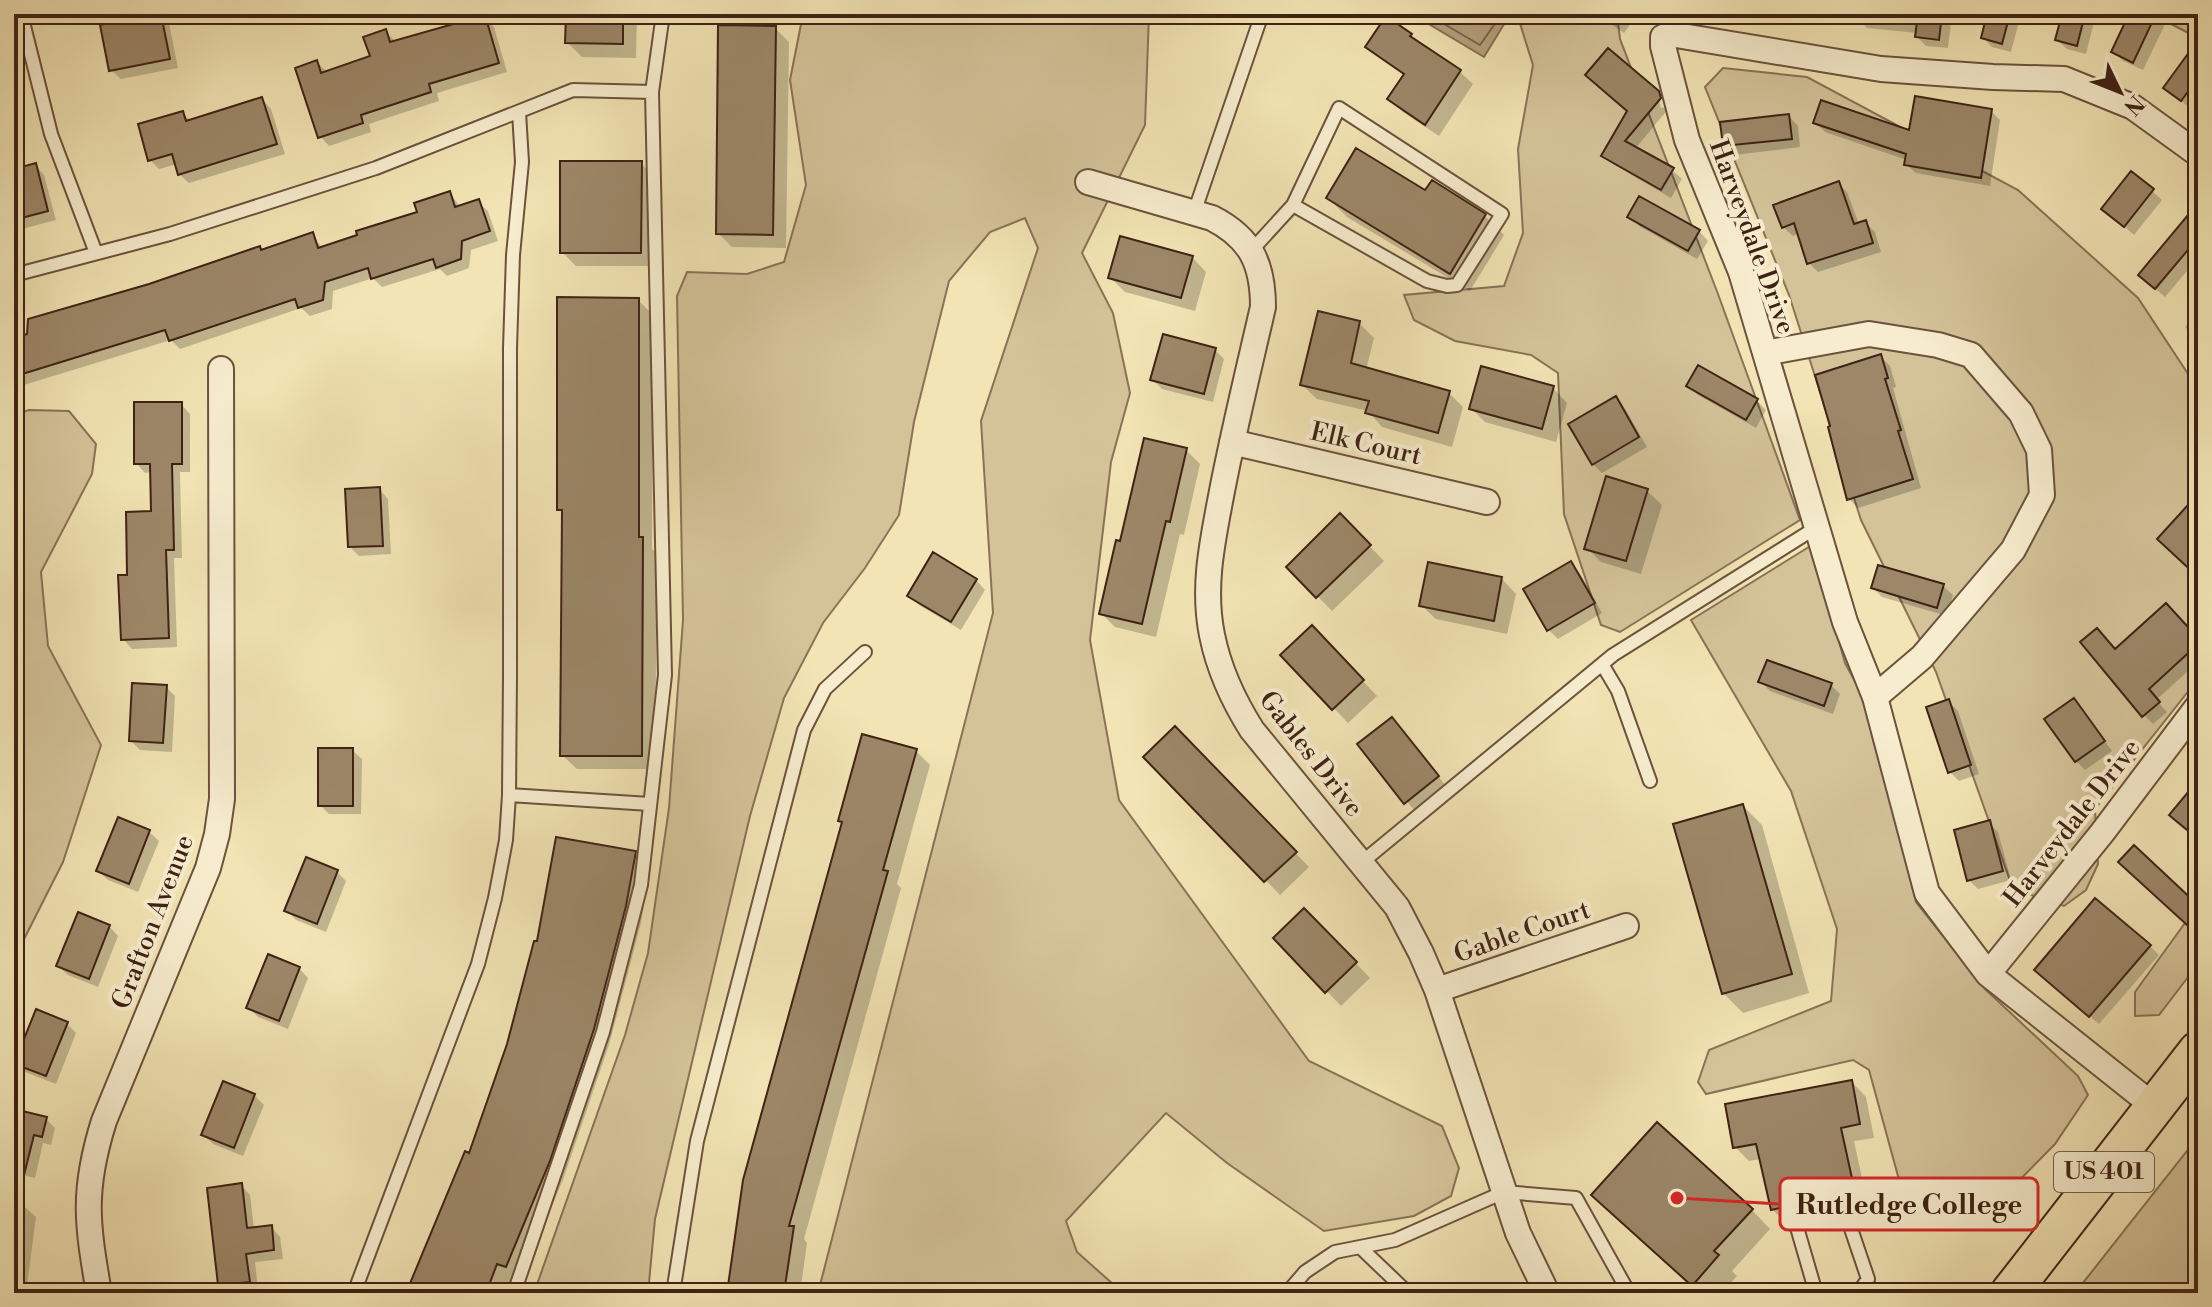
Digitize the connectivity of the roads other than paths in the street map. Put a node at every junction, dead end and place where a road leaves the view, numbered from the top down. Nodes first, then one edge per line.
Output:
1 (21, 14) edge
2 (663, 14) edge
3 (1262, 14) edge
4 (652, 92) junction
5 (519, 112) junction
6 (2198, 154) edge
7 (1088, 182) dead end
8 (1293, 205) junction
9 (1194, 213) junction
10 (1251, 251) junction
11 (96, 253) junction
12 (14, 275) edge
13 (1765, 353) junction
14 (221, 369) dead end
15 (1232, 442) junction
16 (1487, 502) dead end
17 (1817, 527) junction
18 (865, 652) dead end
19 (1602, 664) junction
20 (1875, 697) junction
21 (2198, 706) edge
22 (1650, 781) dead end
23 (509, 795) junction
24 (650, 804) junction
25 (1361, 863) junction
26 (1626, 926) dead end
27 (1988, 974) junction
28 (1437, 990) junction
29 (2198, 1051) edge
30 (2155, 1107) junction
31 (1504, 1192) junction
32 (1362, 1249) junction
33 (2016, 1291) edge
34 (99, 1293) edge
35 (354, 1293) edge
36 (514, 1293) edge
37 (673, 1293) edge
38 (1287, 1293) edge
39 (1408, 1293) edge
40 (1547, 1293) edge
41 (1629, 1293) edge
42 (1816, 1293) edge
43 (1858, 1293) edge

1 - 11 lane
2 - 4 lane
3 - 9 lane
4 - 5 lane
4 - 24 lane
5 - 11 lane
5 - 23 lane
6 - 13 street, Harveydale Drive
7 - 9 street, Gables Drive
8 - 8 lane
8 - 10 lane
9 - 10 street, Gables Drive
10 - 15 street, Gables Drive
11 - 12 lane
13 - 17 street, Harveydale Drive
13 - 20 street
14 - 34 street, Grafton Avenue
15 - 16 street, Elk Court
15 - 25 street, Gables Drive
17 - 19 lane
17 - 20 street, Harveydale Drive
18 - 37 lane
19 - 22 lane
19 - 25 lane
20 - 27 street, Harveydale Drive
21 - 27 street, Harveydale Drive
23 - 24 lane
23 - 35 lane
24 - 36 lane
25 - 28 street, Gables Drive
26 - 28 street, Gable Court
27 - 30 street, Harveydale Drive
28 - 31 street, Gables Drive
29 - 30 main road, US 401
30 - 33 main road, US 401
31 - 32 lane
31 - 40 street, Gables Drive
31 - 41 lane
32 - 38 lane
32 - 39 lane
42 - 43 lane

